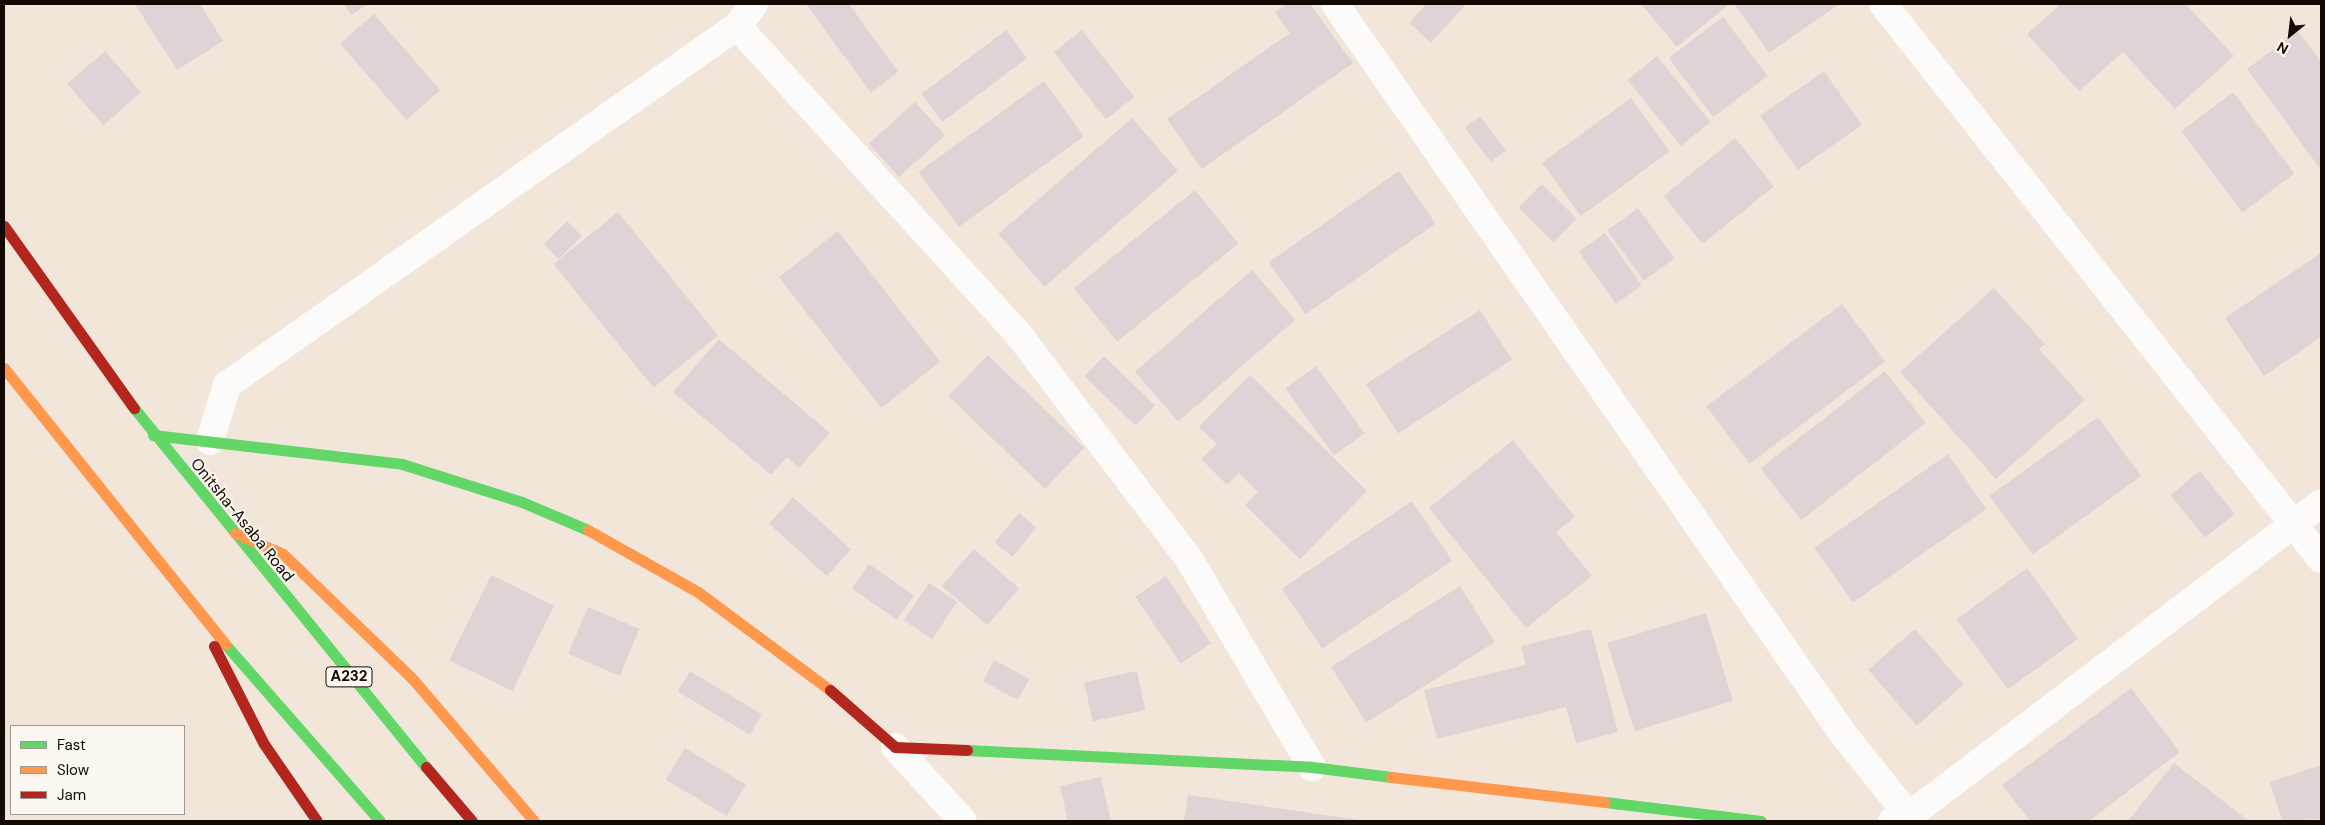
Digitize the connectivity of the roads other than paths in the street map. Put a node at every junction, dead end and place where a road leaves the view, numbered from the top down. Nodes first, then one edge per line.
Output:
1 (754, 4) edge
2 (1335, 4) edge
3 (1883, 4) edge
4 (737, 26) junction
5 (4, 226) edge
6 (9, 383) edge
7 (153, 435) junction
8 (210, 441) junction
9 (2321, 503) edge
10 (2292, 524) junction
11 (230, 530) junction
12 (2321, 559) edge
13 (195, 610) junction
14 (895, 747) junction
15 (1312, 767) junction
16 (1901, 819) edge
17 (317, 821) edge
18 (380, 821) edge
19 (472, 821) edge
20 (534, 821) edge
21 (963, 821) edge
22 (1761, 821) edge

1 - 4 street
2 - 16 street
3 - 10 street
4 - 8 street
4 - 15 street
5 - 7 main road, Onitsha-Asaba Road / A232
6 - 13 main road
7 - 8 main road
7 - 11 main road, Onitsha-Asaba Road / A232
8 - 14 main road
9 - 10 street
10 - 12 street
10 - 16 street
11 - 19 main road, Onitsha-Asaba Road / A232
11 - 20 main road
13 - 17 main road
13 - 18 main road
14 - 15 main road
14 - 21 street
15 - 22 main road

